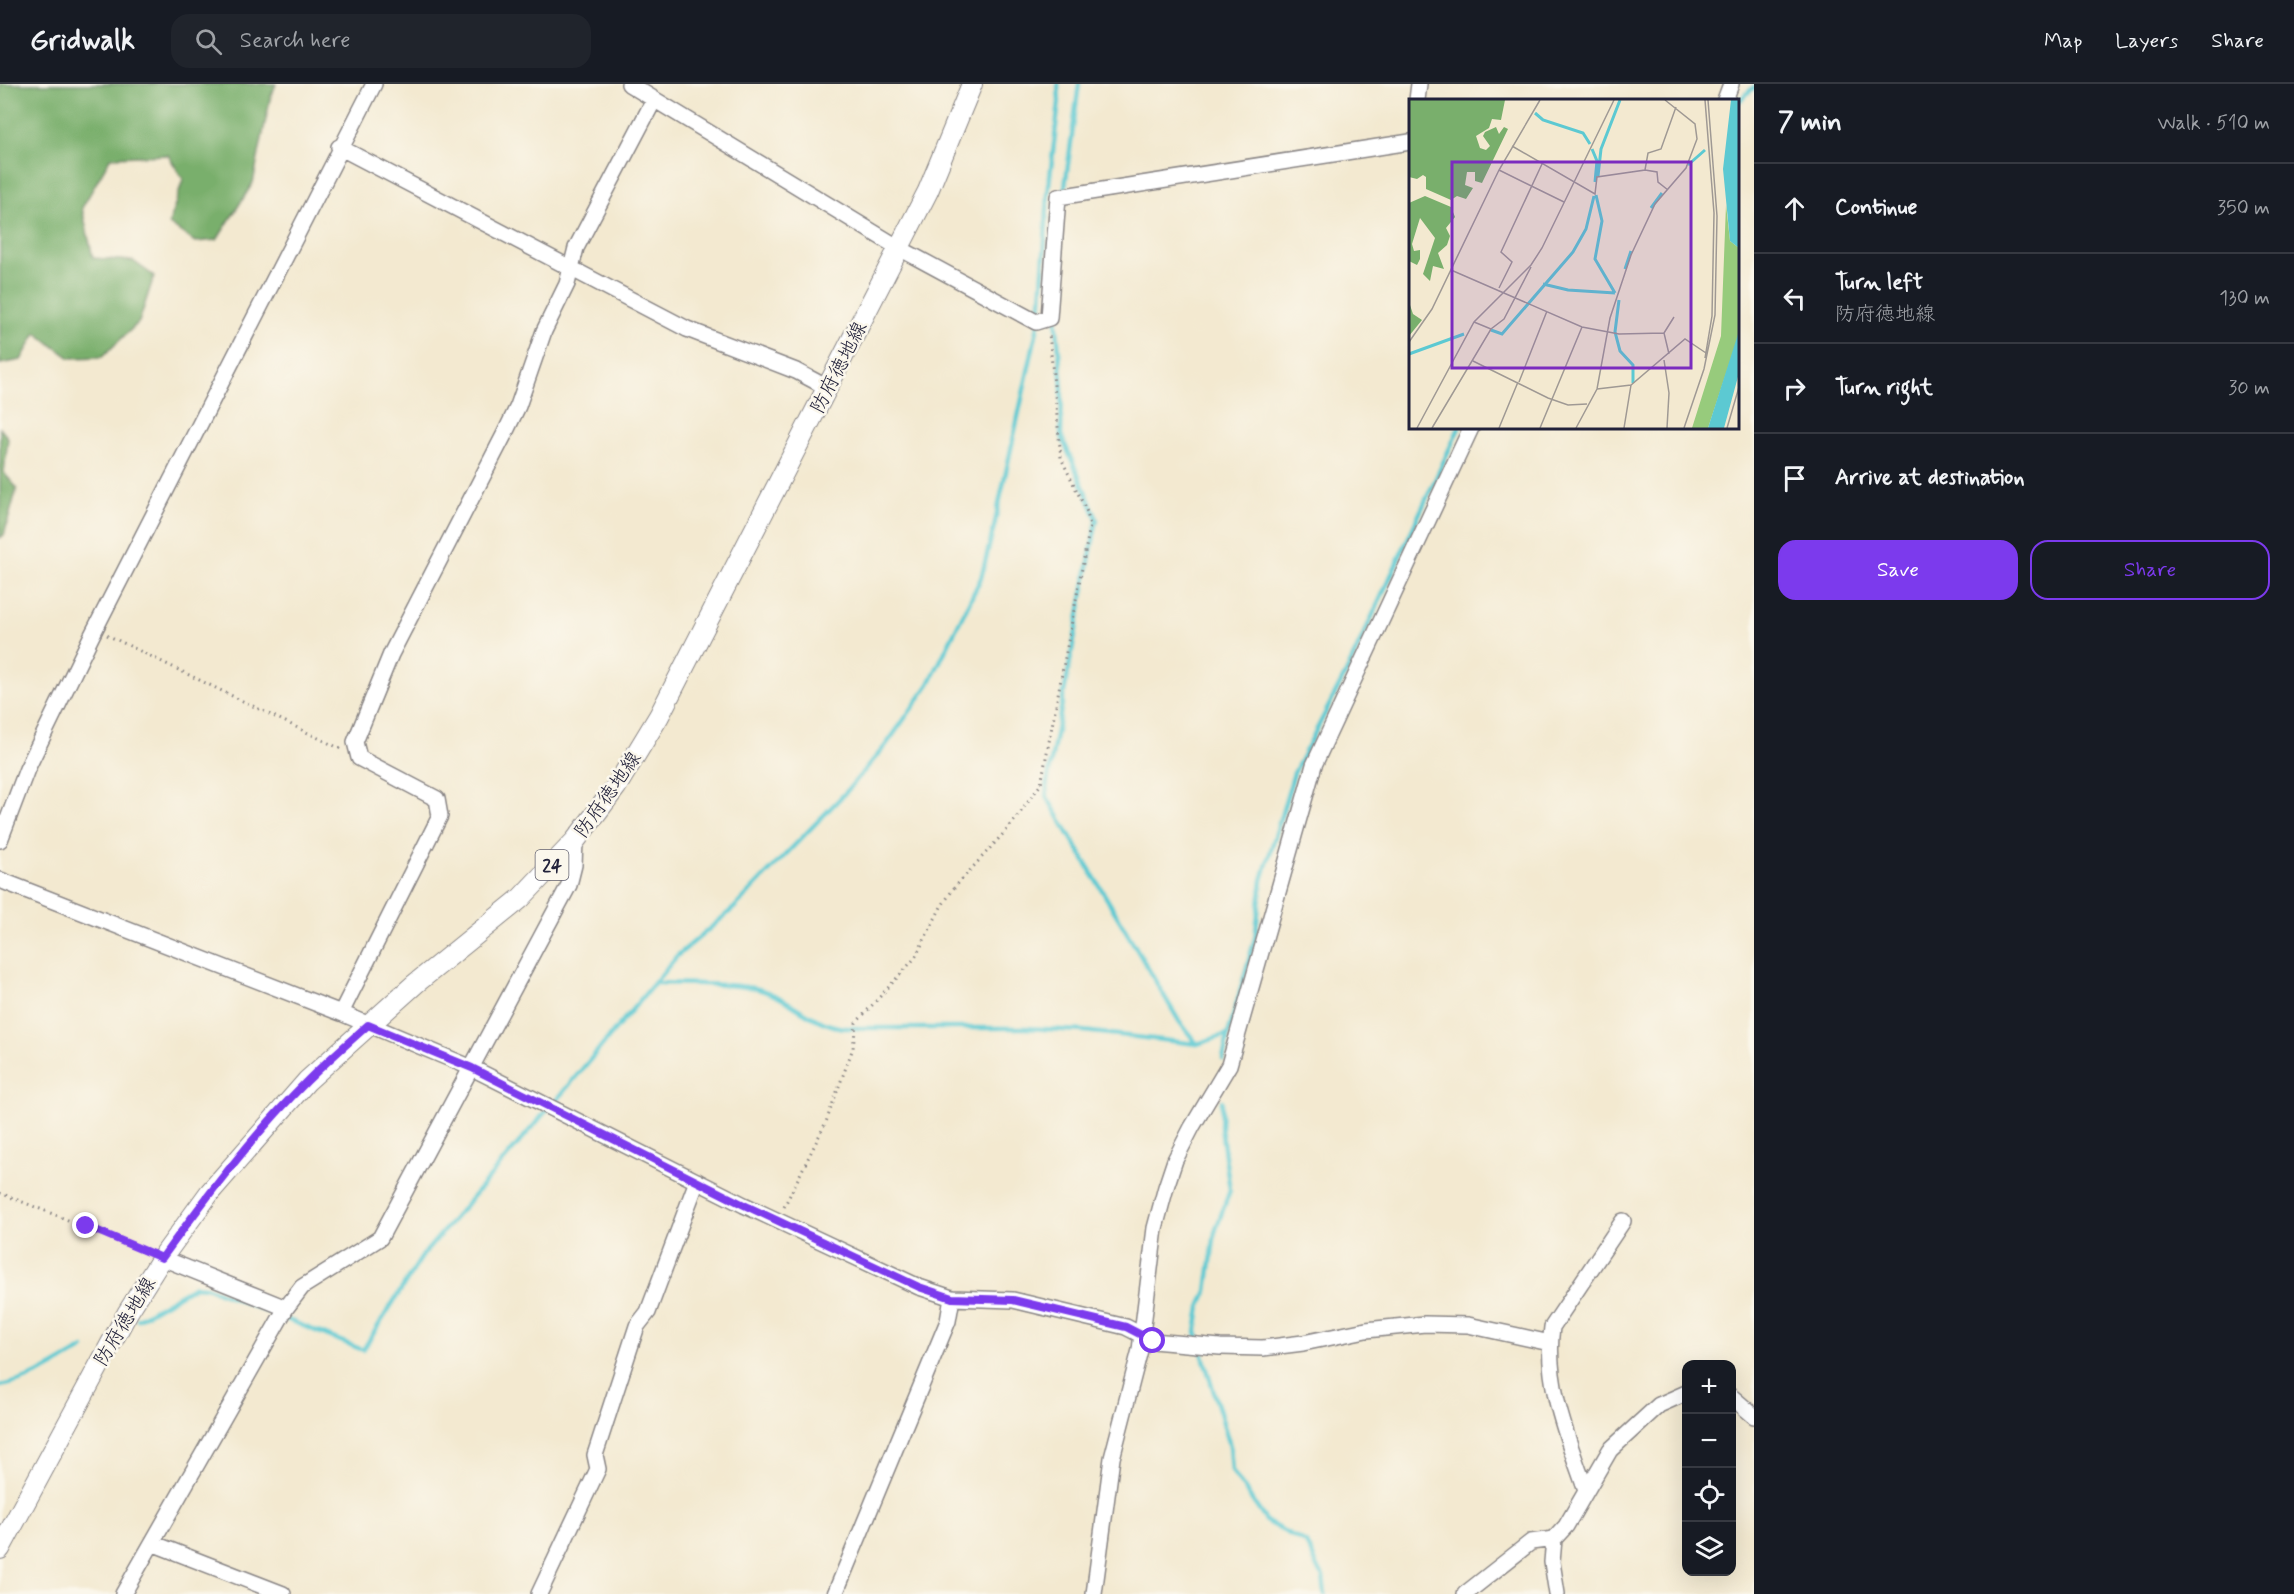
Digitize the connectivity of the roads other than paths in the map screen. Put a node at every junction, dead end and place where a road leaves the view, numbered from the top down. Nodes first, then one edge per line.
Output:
1 (374, 84) edge
2 (628, 84) edge
3 (972, 84) edge
4 (1419, 84) edge
5 (1731, 84) edge
6 (1417, 99) edge
7 (1725, 99) edge
8 (654, 100) junction
9 (1409, 142) edge
10 (339, 147) junction
11 (899, 248) junction
12 (569, 269) junction
13 (828, 388) junction
14 (1471, 429) edge
15 (0, 840) edge
16 (575, 841) junction
17 (0, 880) edge
18 (341, 1013) junction
19 (368, 1025) junction
20 (472, 1068) junction
21 (697, 1181) junction
22 (1623, 1221) dead end
23 (162, 1258) junction
24 (952, 1298) junction
25 (286, 1308) junction
26 (1142, 1335) junction
27 (1550, 1343) junction
28 (1682, 1395) edge
29 (1736, 1402) edge
30 (1754, 1416) edge
31 (1586, 1491) junction
32 (1554, 1539) junction
33 (152, 1543) junction
34 (0, 1549) edge
35 (123, 1594) edge
36 (283, 1594) edge
37 (539, 1594) edge
38 (836, 1594) edge
39 (1094, 1594) edge
40 (1465, 1594) edge
41 (1557, 1594) edge

1 - 10 street
2 - 8 street
3 - 11 main road, 防府徳地線 / 24
4 - 6 street
5 - 7 street
8 - 11 street
8 - 12 street
9 - 11 street
10 - 12 street
10 - 15 street
11 - 13 main road, 防府徳地線 / 24
12 - 13 street
12 - 18 street
13 - 16 main road, 防府徳地線 / 24
14 - 26 street
16 - 19 main road, 防府徳地線 / 24
16 - 20 street
17 - 18 street
18 - 19 street
19 - 20 street
19 - 23 main road, 防府徳地線 / 24
20 - 21 street
20 - 25 street
21 - 24 street
21 - 37 street
22 - 27 street
23 - 25 street
23 - 34 main road, 防府徳地線 / 24
24 - 26 street
24 - 38 street
25 - 33 street
26 - 27 street
26 - 39 street
27 - 31 street
28 - 31 street
29 - 30 street
31 - 32 street
32 - 40 street
32 - 41 street
33 - 35 street
33 - 36 street

